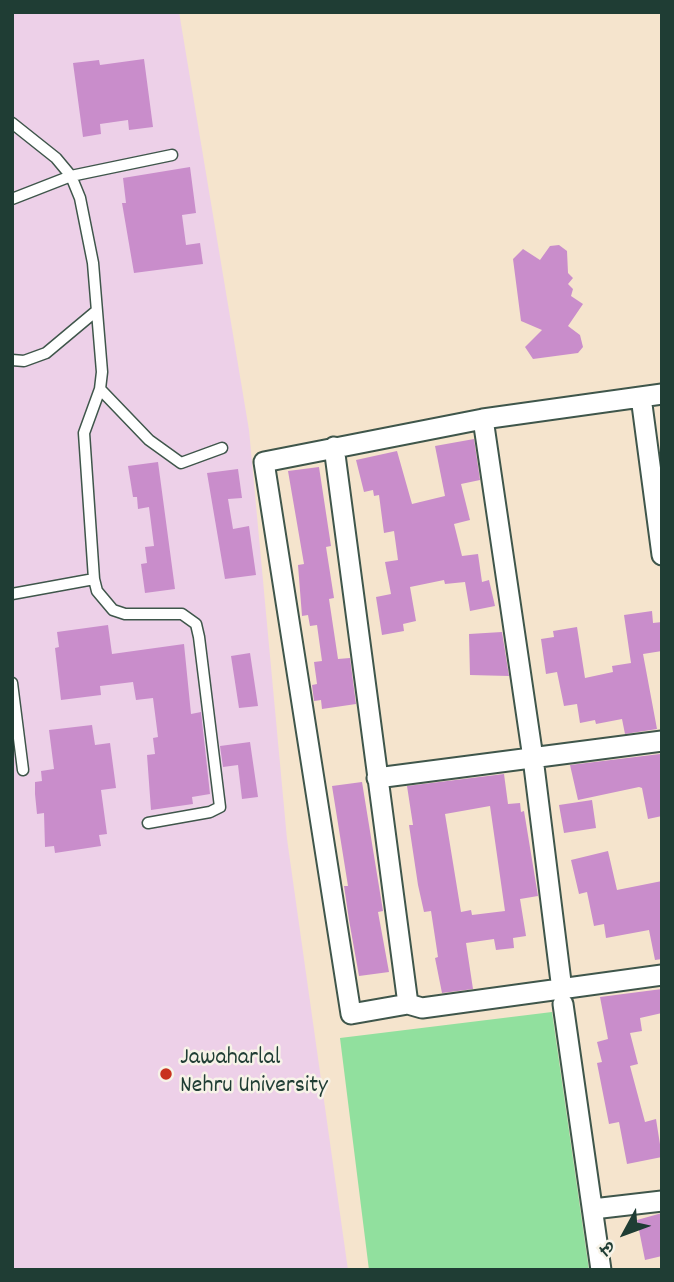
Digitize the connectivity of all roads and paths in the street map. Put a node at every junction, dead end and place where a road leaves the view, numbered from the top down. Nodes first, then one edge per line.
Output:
1 (12, 123) edge
2 (172, 155) dead end
3 (71, 176) junction
4 (12, 199) edge
5 (95, 312) junction
6 (12, 360) edge
7 (100, 390) junction
8 (662, 394) edge
9 (641, 397) junction
10 (483, 419) junction
11 (334, 447) junction
12 (222, 448) dead end
13 (662, 555) edge
14 (94, 579) junction
15 (12, 594) edge
16 (12, 683) edge
17 (662, 741) edge
18 (533, 758) junction
19 (23, 770) dead end
20 (377, 778) junction
21 (148, 822) dead end
22 (662, 975) edge
23 (563, 997) junction
24 (408, 1004) junction
25 (662, 1201) edge
26 (593, 1209) junction
27 (601, 1270) edge

1 - 3 lane
2 - 3 lane
3 - 4 lane
3 - 5 lane
5 - 6 lane
5 - 7 lane
7 - 12 lane
7 - 14 lane
8 - 9 street
9 - 10 street
9 - 13 street
10 - 11 street
10 - 18 street
11 - 20 street
11 - 24 street
14 - 15 lane
14 - 21 lane
16 - 19 lane
17 - 18 street
18 - 20 street
18 - 23 street
20 - 24 street
22 - 23 street
23 - 24 street
23 - 26 street
25 - 26 street
26 - 27 street

